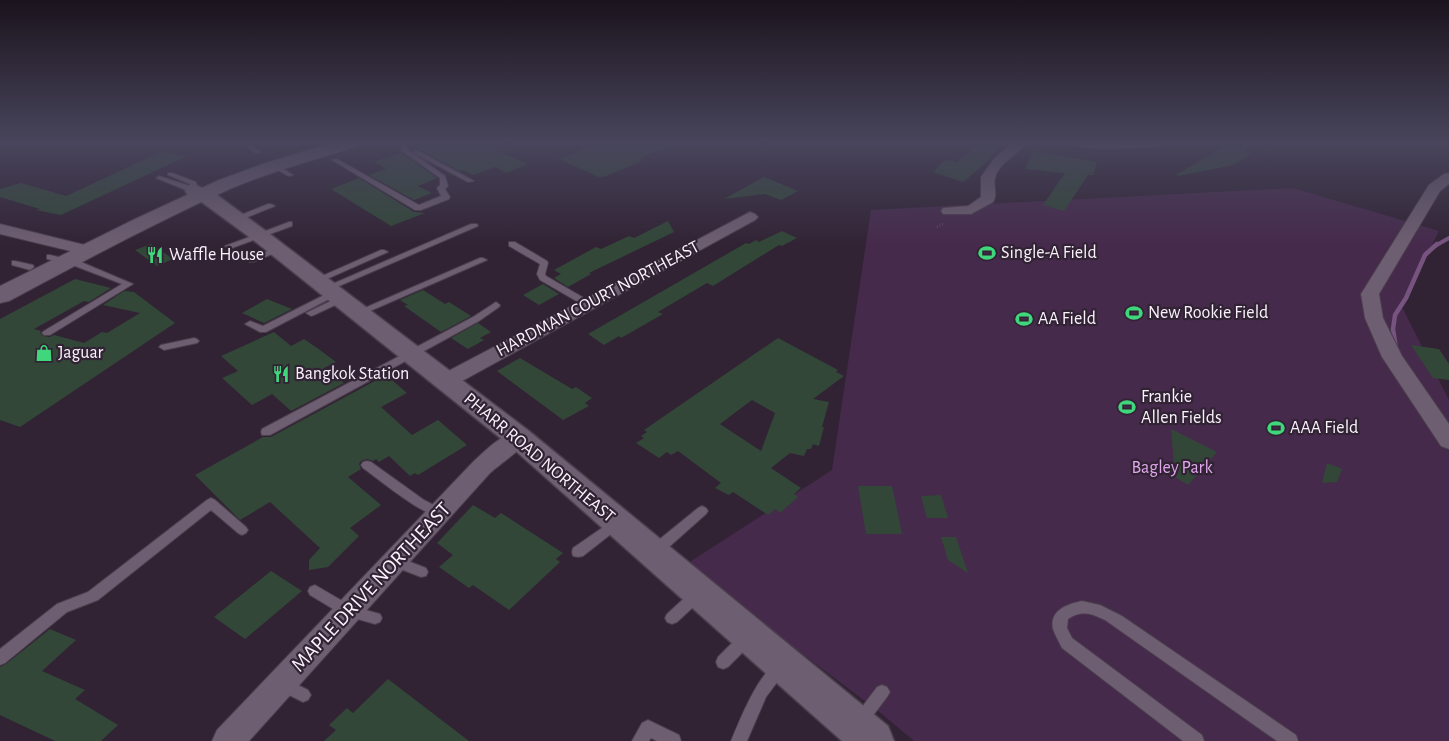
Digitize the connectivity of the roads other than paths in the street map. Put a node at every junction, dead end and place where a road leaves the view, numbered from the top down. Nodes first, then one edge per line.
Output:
1 (177, 177) edge
2 (233, 177) edge
3 (261, 177) edge
4 (364, 177) edge
5 (443, 177) edge
6 (464, 177) edge
7 (988, 177) edge
8 (1449, 177) edge
9 (159, 178) dead end
10 (470, 180) dead end
11 (199, 192) junction
12 (271, 206) dead end
13 (948, 211) dead end
14 (750, 217) dead end
15 (235, 219) junction
16 (289, 224) dead end
17 (474, 226) dead end
18 (0, 229) edge
19 (259, 235) junction
20 (512, 244) dead end
21 (229, 246) dead end
22 (278, 250) junction
23 (384, 252) dead end
24 (69, 254) junction
25 (250, 260) dead end
26 (483, 260) dead end
27 (0, 283) edge
28 (335, 295) junction
29 (0, 296) edge
30 (588, 304) junction
31 (496, 305) dead end
32 (311, 313) dead end
33 (250, 324) dead end
34 (47, 333) dead end
35 (194, 341) dead end
36 (164, 347) dead end
37 (411, 354) junction
38 (446, 381) junction
39 (266, 432) dead end
40 (519, 438) junction
41 (1449, 441) edge
42 (367, 465) dead end
43 (702, 511) dead end
44 (439, 513) junction
45 (617, 523) junction
46 (242, 530) dead end
47 (578, 552) dead end
48 (653, 553) junction
49 (395, 561) junction
50 (421, 572) dead end
51 (315, 590) dead end
52 (699, 593) junction
53 (348, 611) junction
54 (375, 618) dead end
55 (672, 618) dead end
56 (0, 658) edge
57 (784, 665) junction
58 (882, 692) dead end
59 (865, 734) edge
60 (228, 741) edge
61 (640, 741) edge
62 (673, 741) edge
63 (739, 741) edge
64 (1196, 741) edge
65 (1290, 741) edge

1 - 11 lane
2 - 11 main road
3 - 11 main road
4 - 5 lane
6 - 10 lane
7 - 13 street
8 - 41 street
9 - 11 lane
11 - 15 street, PHARR ROAD NORTHEAST
11 - 24 main road
11 - 24 main road
12 - 15 lane
14 - 30 street, HARDMAN COURT NORTHEAST
15 - 19 street, PHARR ROAD NORTHEAST
16 - 19 lane
17 - 28 lane
18 - 24 street
19 - 21 lane
19 - 22 street, PHARR ROAD NORTHEAST
20 - 30 lane
22 - 25 lane
22 - 28 street, PHARR ROAD NORTHEAST
23 - 28 lane
24 - 27 main road
24 - 29 main road
24 - 34 lane
26 - 28 lane
28 - 32 lane
28 - 33 lane
28 - 37 street, PHARR ROAD NORTHEAST
30 - 38 street, HARDMAN COURT NORTHEAST
31 - 37 lane
35 - 36 lane
37 - 38 street, PHARR ROAD NORTHEAST
37 - 39 lane
38 - 40 street, PHARR ROAD NORTHEAST
40 - 44 street, MAPLE DRIVE NORTHEAST
40 - 45 street, PHARR ROAD NORTHEAST
42 - 44 lane
43 - 48 lane
44 - 49 street, MAPLE DRIVE NORTHEAST
45 - 47 lane
45 - 48 street, PHARR ROAD NORTHEAST
46 - 56 lane
48 - 52 street, PHARR ROAD NORTHEAST
49 - 50 lane
49 - 53 street, MAPLE DRIVE NORTHEAST
51 - 53 lane
52 - 55 lane
52 - 57 street, PHARR ROAD NORTHEAST
53 - 54 lane
53 - 60 street, MAPLE DRIVE NORTHEAST
57 - 59 street, PHARR ROAD NORTHEAST
57 - 63 lane
58 - 59 lane
61 - 62 lane
64 - 65 lane

